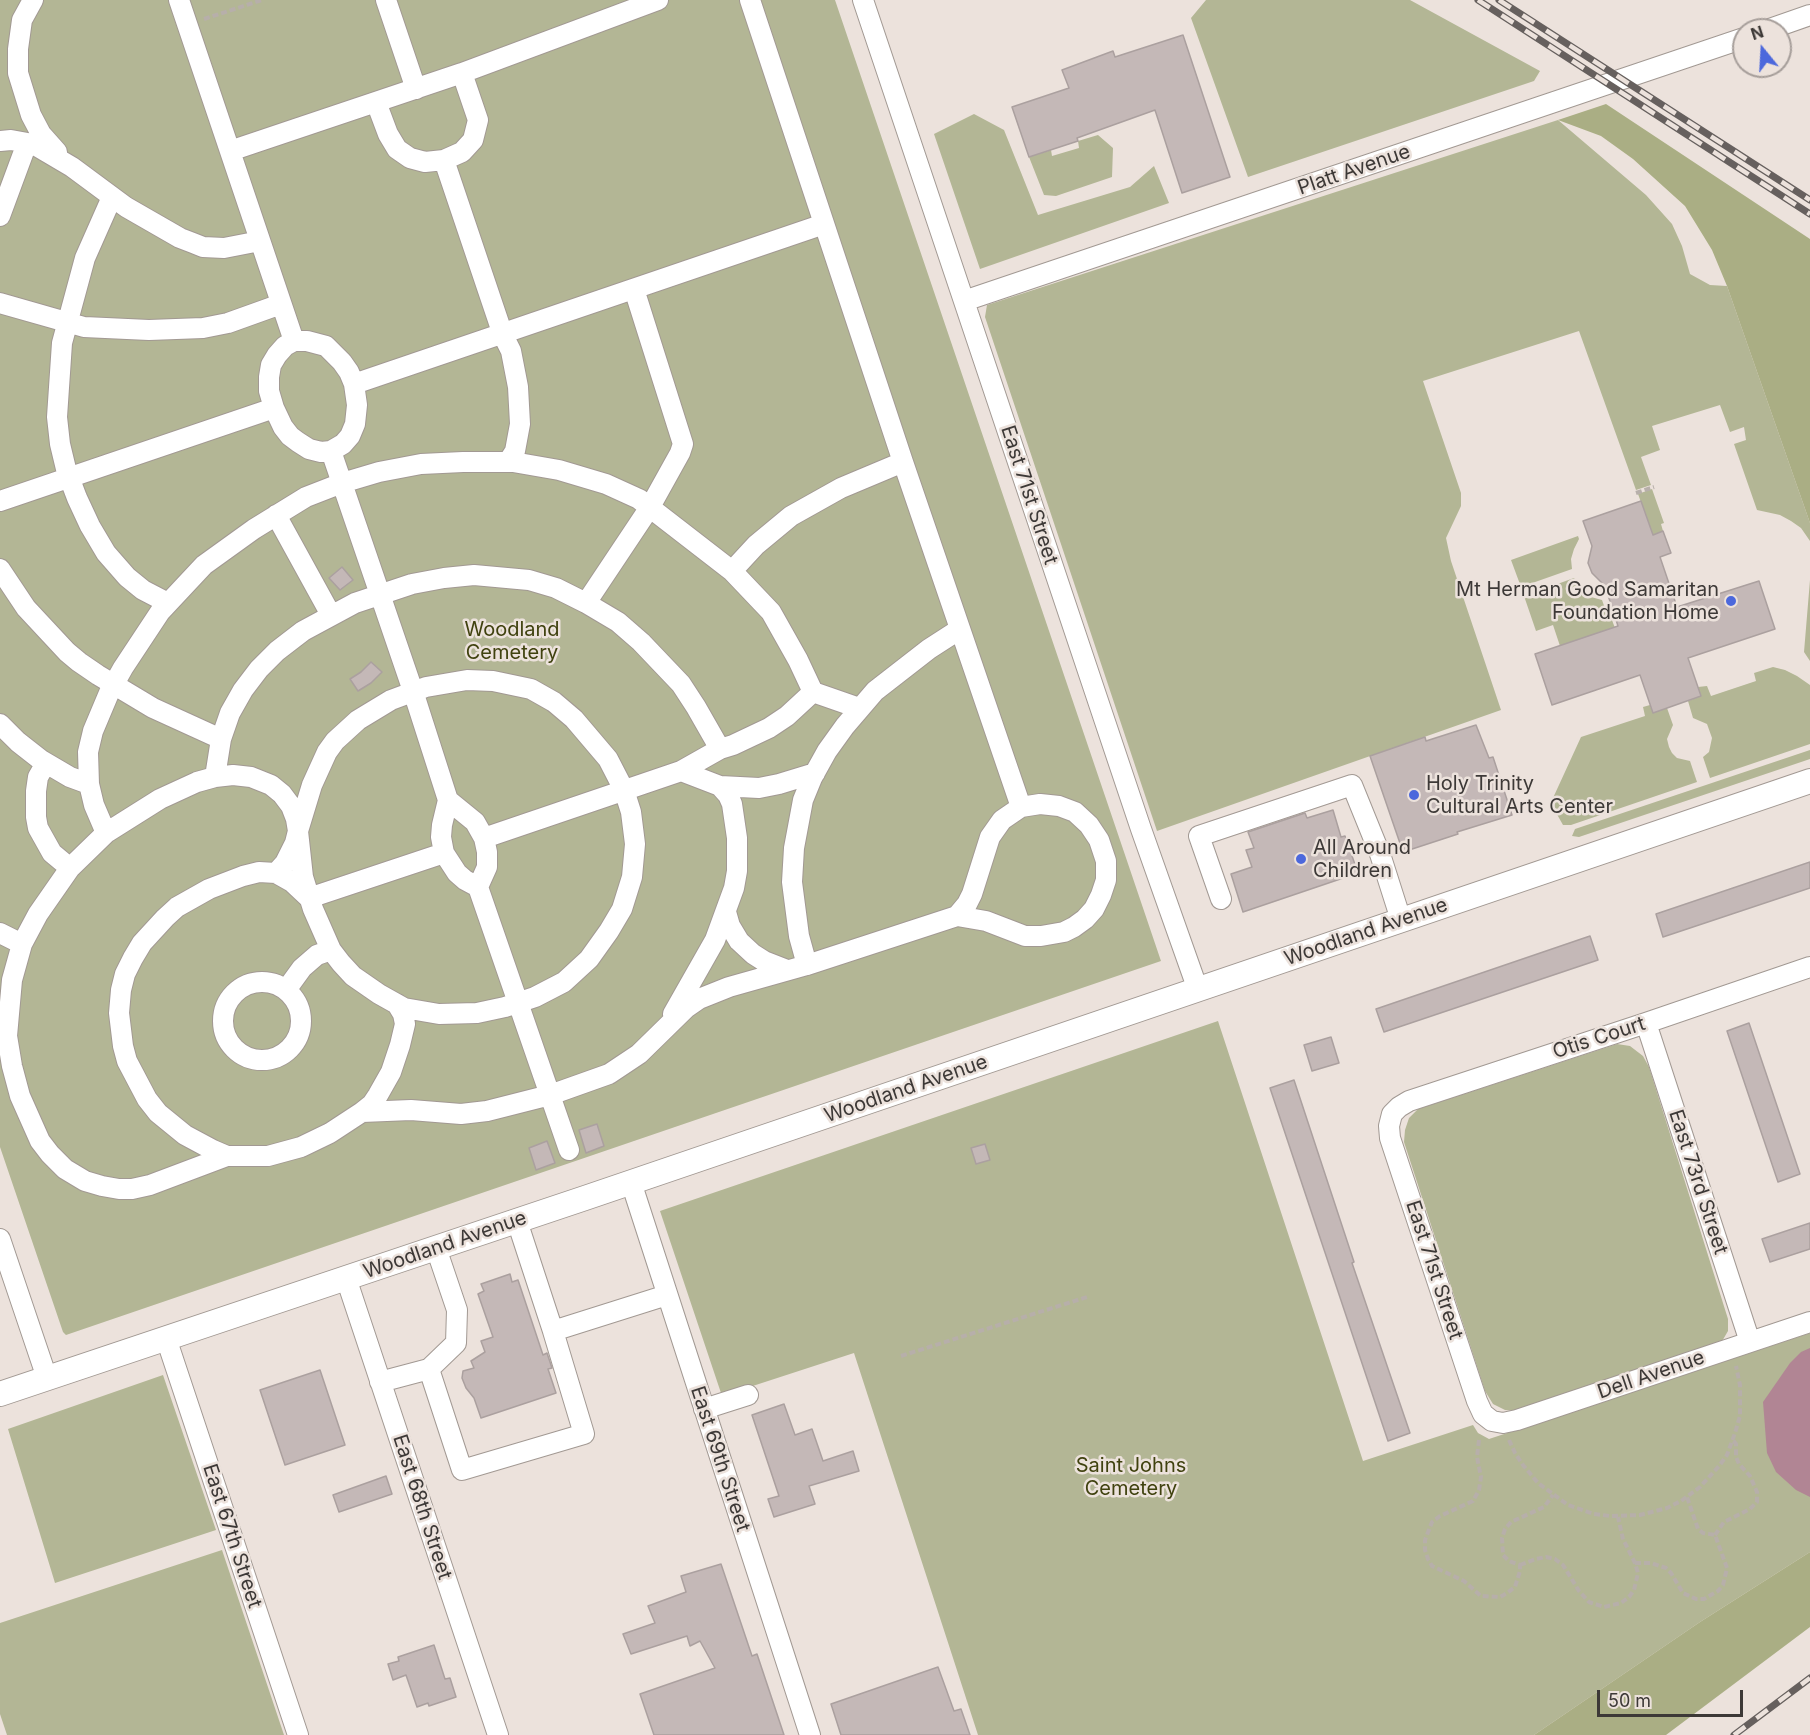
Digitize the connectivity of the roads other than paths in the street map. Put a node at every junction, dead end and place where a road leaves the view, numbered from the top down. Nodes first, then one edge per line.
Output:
1 (33, 0) edge
2 (179, 0) edge
3 (386, 0) edge
4 (658, 0) edge
5 (750, 0) edge
6 (863, 0) edge
7 (1810, 15) edge
8 (1792, 21) edge
9 (1732, 42) edge
10 (462, 73) junction
11 (416, 89) junction
12 (376, 102) junction
13 (31, 114) junction
14 (0, 141) edge
15 (25, 142) junction
16 (230, 151) junction
17 (444, 160) junction
18 (72, 167) junction
19 (112, 196) junction
20 (0, 216) edge
21 (824, 224) junction
22 (260, 241) junction
23 (634, 289) junction
24 (964, 301) junction
25 (0, 303) edge
26 (281, 304) junction
27 (67, 322) junction
28 (503, 335) junction
29 (294, 341) junction
30 (354, 384) junction
31 (274, 408) junction
32 (331, 451) junction
33 (508, 462) junction
34 (903, 462) junction
35 (69, 478) junction
36 (342, 483) junction
37 (0, 501) edge
38 (650, 507) junction
39 (276, 516) junction
40 (0, 569) edge
41 (732, 571) junction
42 (381, 594) junction
43 (168, 603) junction
44 (586, 603) junction
45 (331, 615) junction
46 (960, 628) junction
47 (114, 684) junction
48 (413, 691) junction
49 (813, 692) junction
50 (859, 708) junction
51 (0, 724) edge
52 (221, 739) junction
53 (720, 749) junction
54 (46, 763) junction
55 (681, 771) junction
56 (815, 773) junction
57 (215, 777) junction
58 (1810, 781) edge
59 (88, 784) junction
60 (720, 786) junction
61 (624, 790) junction
62 (448, 800) junction
63 (1020, 807) junction
64 (298, 831) junction
65 (106, 833) junction
66 (483, 838) junction
67 (444, 853) junction
68 (70, 868) junction
69 (276, 873) junction
70 (478, 887) junction
71 (309, 898) junction
72 (1221, 899) dead end
73 (726, 912) junction
74 (957, 916) junction
75 (1401, 920) junction
76 (0, 933) edge
77 (22, 944) junction
78 (331, 950) junction
79 (807, 965) junction
80 (1810, 967) edge
81 (787, 970) junction
82 (286, 990) junction
83 (1198, 990) junction
84 (519, 1003) junction
85 (398, 1004) junction
86 (423, 1012) junction
87 (1646, 1023) junction
88 (405, 1024) junction
89 (666, 1026) junction
90 (550, 1095) junction
91 (362, 1112) junction
92 (1392, 1114) joint
93 (569, 1150) dead end
94 (227, 1156) junction
95 (631, 1182) junction
96 (517, 1221) junction
97 (0, 1239) edge
98 (436, 1248) junction
99 (346, 1278) junction
100 (667, 1295) junction
101 (1810, 1322) edge
102 (553, 1331) junction
103 (166, 1338) junction
104 (1750, 1342) junction
105 (429, 1369) junction
106 (47, 1378) junction
107 (380, 1382) junction
108 (0, 1394) edge
109 (748, 1395) dead end
110 (704, 1409) junction
111 (1492, 1421) joint
112 (298, 1735) edge
113 (498, 1735) edge
114 (810, 1735) edge

1 - 13 street
2 - 16 street
3 - 11 street
4 - 10 street
5 - 21 street
6 - 24 street, East 71st Street
7 - 8 street
9 - 24 street, Platt Avenue
10 - 11 street
10 - 17 street
11 - 12 street
12 - 16 street
12 - 17 street
13 - 15 street
13 - 18 street
14 - 15 street
15 - 18 street
15 - 20 street
16 - 22 street
17 - 28 street
18 - 19 street
19 - 22 street
19 - 27 street
21 - 23 street
21 - 34 street
22 - 26 street
23 - 28 street
23 - 38 street
24 - 83 street, East 71st Street
25 - 27 street
26 - 27 street
26 - 29 street
27 - 35 street
28 - 30 street
28 - 33 street
29 - 30 street
29 - 31 street
30 - 32 street
31 - 32 street
31 - 35 street
32 - 36 street
33 - 36 street
33 - 38 street
34 - 41 street
34 - 46 street
35 - 37 street
35 - 43 street
36 - 39 street
36 - 42 street
38 - 41 street
38 - 44 street
39 - 43 street
39 - 45 street
40 - 47 street
41 - 49 street
42 - 44 street
42 - 45 street
42 - 48 street
43 - 47 street
44 - 53 street
45 - 52 street
46 - 50 street
46 - 63 street
47 - 52 street
47 - 59 street
48 - 61 street
48 - 62 street
48 - 64 street
49 - 50 street
49 - 53 street
50 - 56 street
51 - 54 street
52 - 57 street
53 - 55 street
54 - 59 street
54 - 68 street
55 - 60 street
55 - 61 street
56 - 60 street
56 - 79 street
57 - 64 street
57 - 65 street
58 - 75 main road, Woodland Avenue
59 - 65 street
60 - 73 street
61 - 66 street
61 - 84 street
62 - 66 street
62 - 67 street
63 - 74 street
63 - 74 street
64 - 69 street
64 - 71 street
65 - 68 street
66 - 70 street
67 - 70 street
67 - 71 street
68 - 77 street
69 - 71 street
69 - 94 street
70 - 84 street
71 - 78 street
72 - 75 street
73 - 81 street
73 - 89 street
74 - 79 street
75 - 83 main road, Woodland Avenue
76 - 77 street
77 - 94 street
78 - 82 street
78 - 85 street
79 - 81 street
80 - 87 street, Otis Court
81 - 89 street
82 - 82 street
83 - 95 main road, Woodland Avenue
84 - 86 street
84 - 90 street
85 - 86 street
85 - 88 street
86 - 88 street
87 - 92 street, Otis Court
87 - 104 street, East 73rd Street
88 - 91 street
89 - 90 street
90 - 91 street
90 - 93 street
91 - 94 street
92 - 111 street, East 71st Street
95 - 96 main road, Woodland Avenue
95 - 100 street, East 69th Street
96 - 98 main road, Woodland Avenue
96 - 102 street
97 - 106 street
98 - 99 main road, Woodland Avenue
98 - 105 street
99 - 103 main road, Woodland Avenue
99 - 107 street, East 68th Street
100 - 102 street
100 - 110 street, East 69th Street
101 - 104 street, Dell Avenue
102 - 105 street
103 - 106 main road, Woodland Avenue
103 - 112 street, East 67th Street
104 - 111 street, Dell Avenue
105 - 107 street
106 - 108 main road, Woodland Avenue
107 - 113 street, East 68th Street
109 - 110 street
110 - 114 street, East 69th Street

